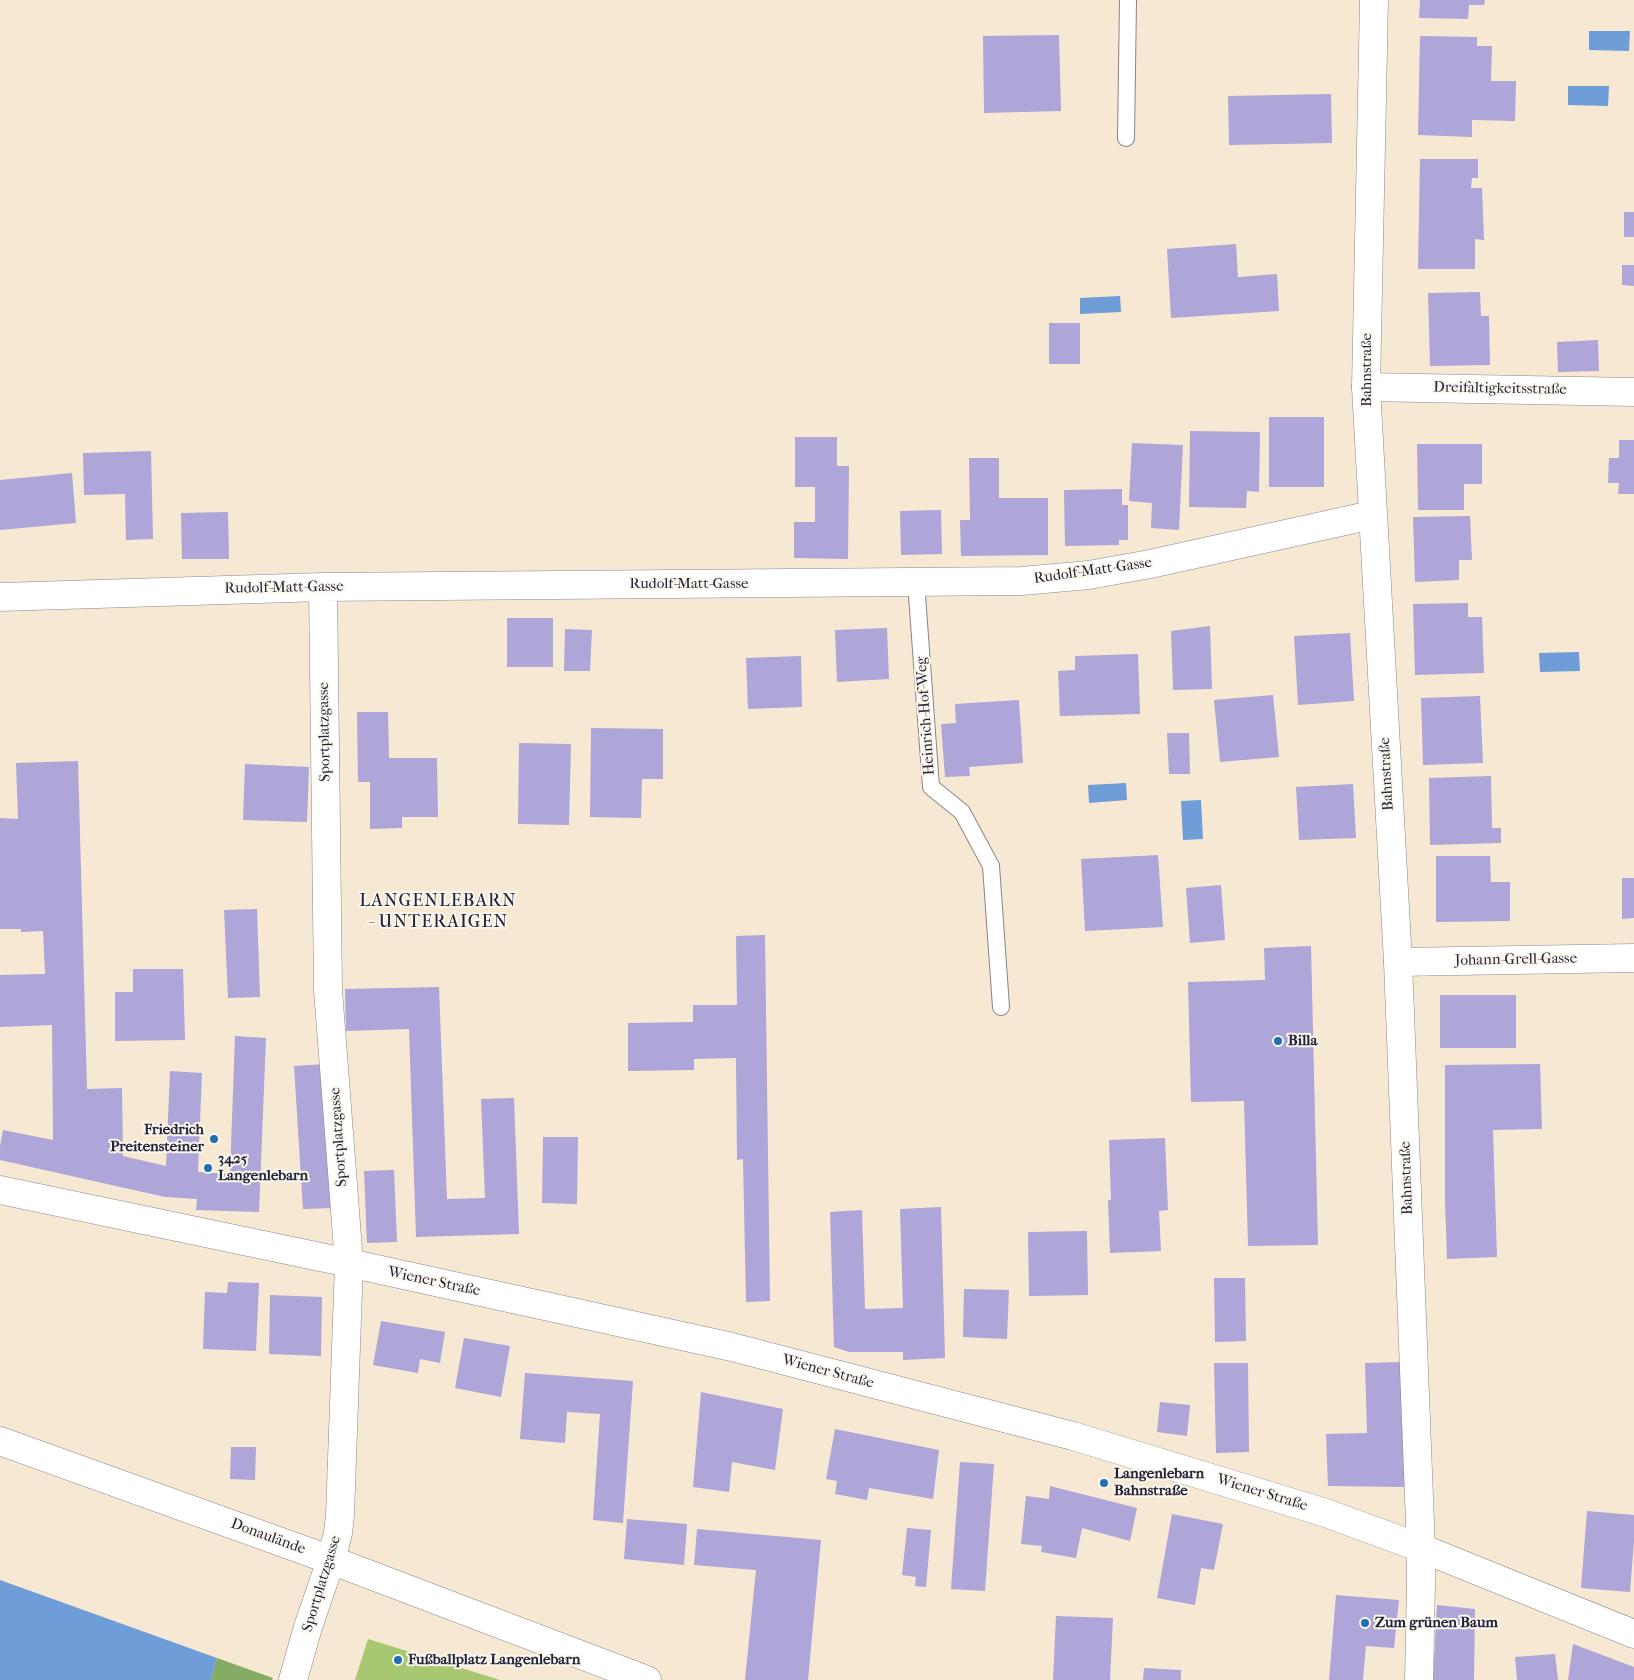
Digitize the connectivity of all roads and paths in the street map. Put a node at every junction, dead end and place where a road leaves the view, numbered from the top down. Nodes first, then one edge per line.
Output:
1 (1128, 0) edge
2 (1374, 0) edge
3 (1126, 138) dead end
4 (1366, 387) junction
5 (1634, 392) edge
6 (1372, 515) junction
7 (916, 582) junction
8 (323, 586) junction
9 (0, 597) edge
10 (1634, 958) edge
11 (1398, 962) junction
12 (1001, 1007) dead end
13 (0, 1190) edge
14 (348, 1263) junction
15 (0, 1441) edge
16 (1420, 1548) junction
17 (331, 1560) junction
18 (1634, 1634) edge
19 (293, 1680) edge
20 (647, 1680) edge
21 (1419, 1680) edge

1 - 3 lane
2 - 4 street, Bahnstraße
4 - 5 street, Dreifaltigkeitsstraße
4 - 6 street, Bahnstraße
6 - 7 street, Rudolf-Matt-Gasse
6 - 11 street, Bahnstraße
7 - 8 street, Rudolf-Matt-Gasse
7 - 12 lane, Heinrich-Hof-Weg
8 - 9 street, Rudolf-Matt-Gasse
8 - 14 street, Sportplatzgasse
10 - 11 street, Johann-Grell-Gasse
11 - 16 street, Bahnstraße
13 - 14 street, Wiener Straße
14 - 16 street, Wiener Straße
14 - 17 street, Sportplatzgasse
15 - 17 street, Donaulände
16 - 18 street, Wiener Straße
16 - 21 street, Bahnstraße
17 - 19 street, Sportplatzgasse
17 - 20 street, Donaulände

